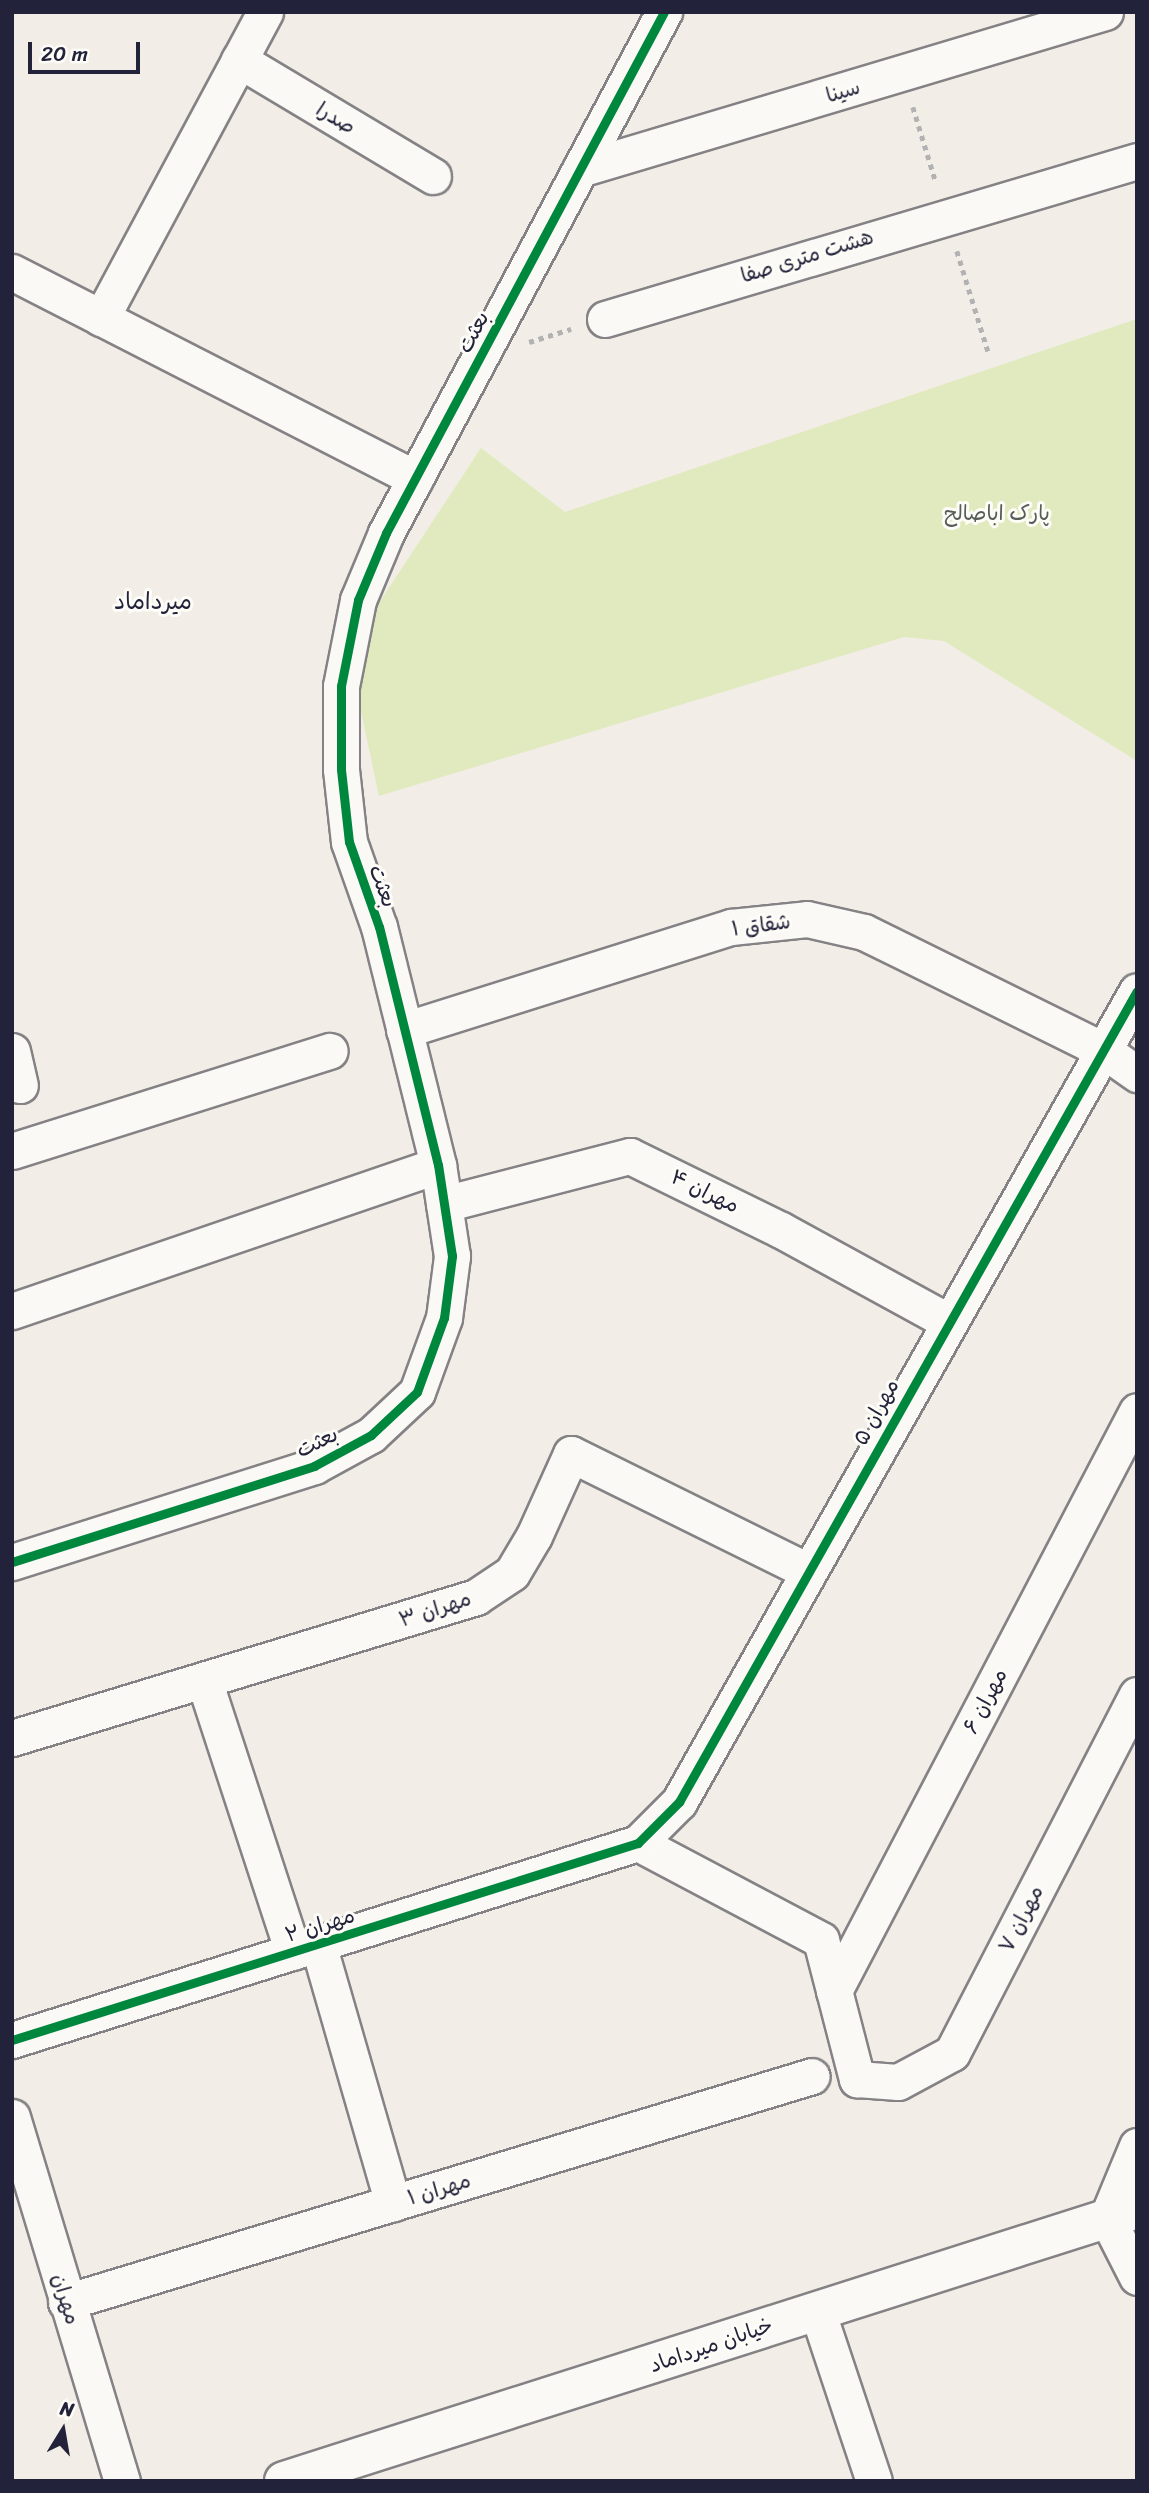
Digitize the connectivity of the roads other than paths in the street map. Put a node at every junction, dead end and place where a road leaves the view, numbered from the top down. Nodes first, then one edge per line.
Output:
1 (265, 12) edge
2 (664, 12) edge
3 (1105, 12) edge
4 (239, 60) junction
5 (1137, 161) edge
6 (580, 169) junction
7 (433, 176) dead end
8 (12, 272) edge
9 (101, 318) junction
10 (605, 319) road end
11 (415, 478) junction
12 (1137, 991) edge
13 (404, 1030) junction
14 (1103, 1050) junction
15 (12, 1051) edge
16 (330, 1051) dead end
17 (1137, 1074) edge
18 (20, 1085) dead end
19 (12, 1151) edge
20 (438, 1165) junction
21 (444, 1204) junction
22 (12, 1311) edge
23 (947, 1321) junction
24 (1137, 1411) edge
25 (12, 1562) edge
26 (808, 1570) junction
27 (204, 1680) junction
28 (1137, 1695) edge
29 (12, 1738) edge
30 (638, 1843) junction
31 (305, 1948) junction
32 (834, 1991) junction
33 (12, 2040) edge
34 (812, 2076) dead end
35 (12, 2117) edge
36 (1137, 2146) edge
37 (393, 2203) junction
38 (1122, 2214) edge
39 (1137, 2277) edge
40 (66, 2302) junction
41 (817, 2310) junction
42 (122, 2481) edge
43 (284, 2481) edge
44 (874, 2481) edge

1 - 4 street
2 - 6 street, بعثت
3 - 6 street, سینا
4 - 7 street, صدرا
4 - 9 street
5 - 10 street, هشت متری صفا
6 - 11 street, بعثت
8 - 9 street
9 - 11 street
11 - 13 street, بعثت
12 - 14 street, مهران ۵
13 - 14 street, شقاق ۱
13 - 20 street, بعثت
14 - 17 street
14 - 23 street, مهران ۵
15 - 18 street
16 - 19 street
20 - 21 street, بعثت
20 - 22 street
21 - 23 street, مهران ۴
21 - 25 street, بعثت
23 - 26 street, مهران ۵
24 - 32 street, مهران ۶
26 - 27 street, مهران ۳
26 - 30 street, مهران ۵
27 - 29 street, مهران ۳
27 - 31 street
28 - 32 street, مهران ۷
30 - 31 street, مهران ۲
30 - 32 street
31 - 33 street, مهران ۲
31 - 37 street
34 - 37 street, مهران ۱
35 - 40 street, مهران
36 - 38 street
37 - 40 street, مهران ۱
38 - 39 street
38 - 41 main road, خیابان میرداماد
40 - 42 street, مهران
41 - 43 main road, خیابان میرداماد
41 - 44 street

